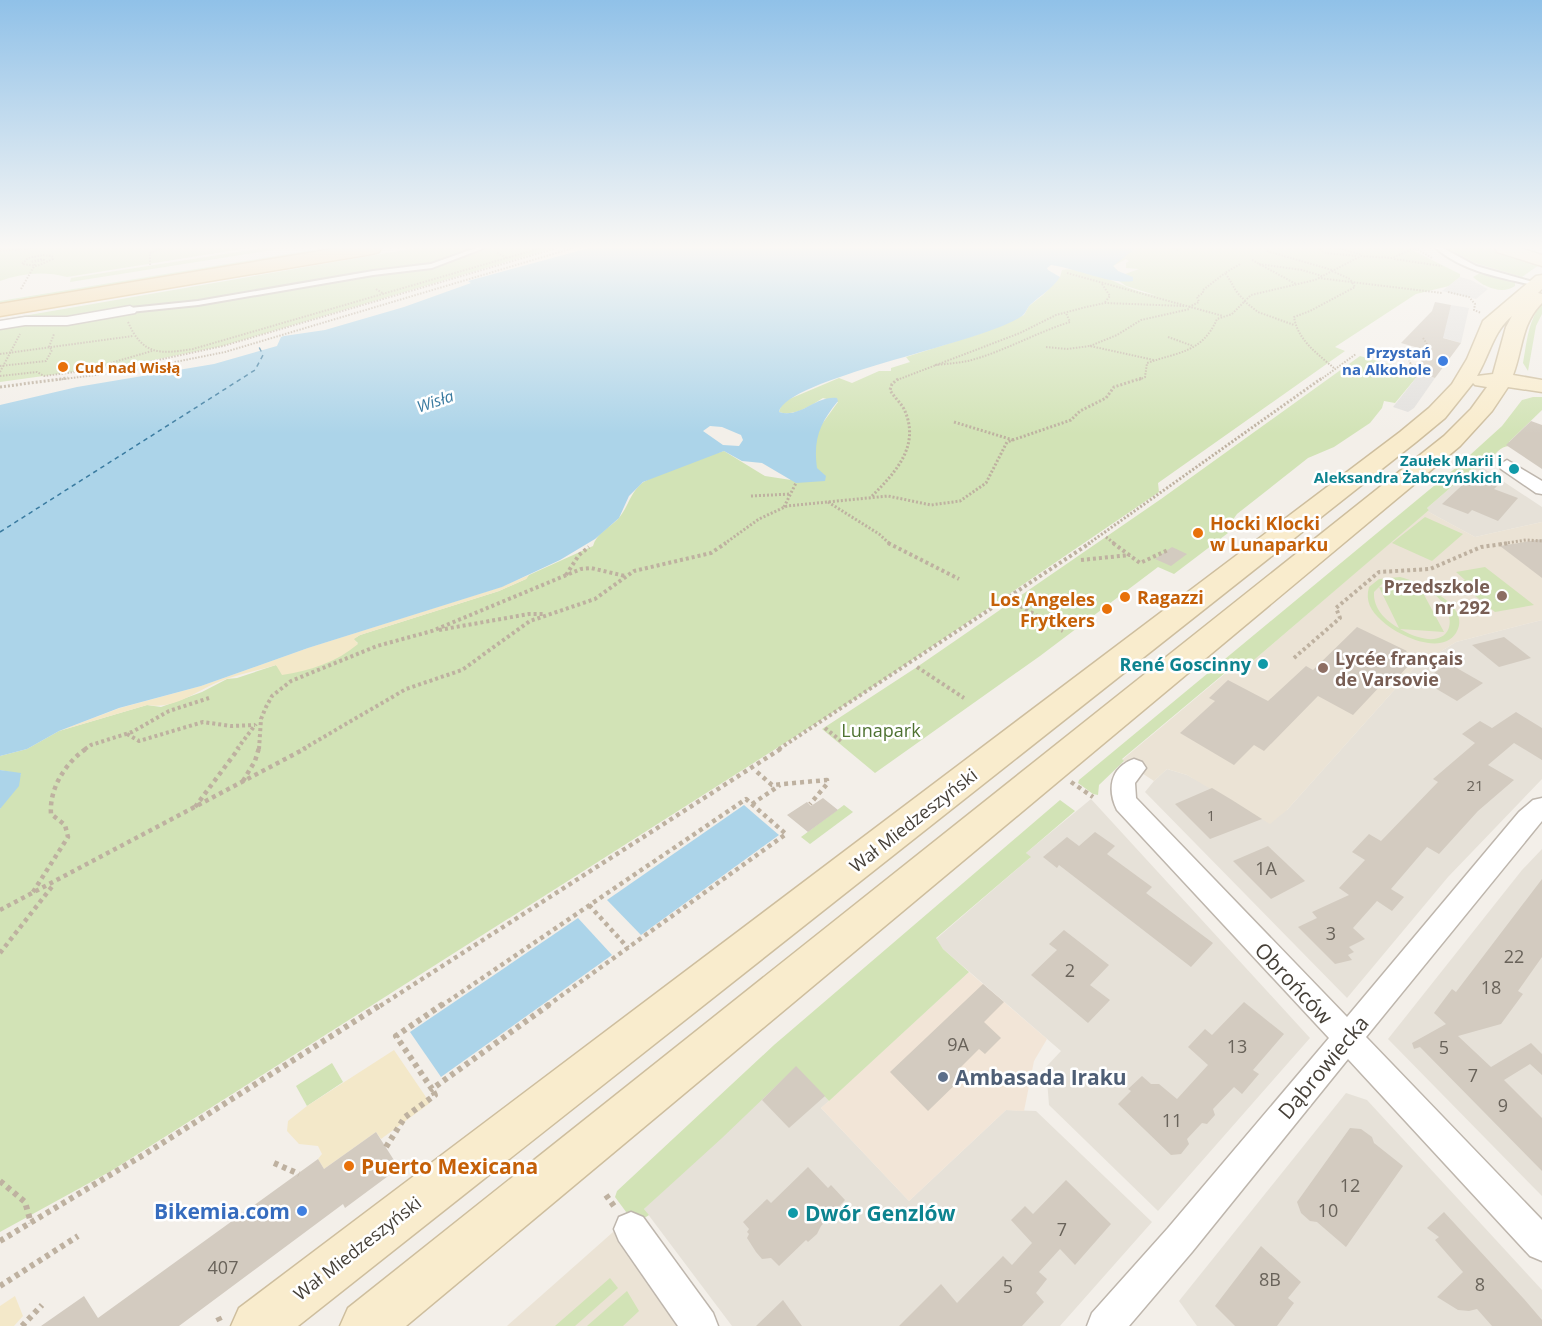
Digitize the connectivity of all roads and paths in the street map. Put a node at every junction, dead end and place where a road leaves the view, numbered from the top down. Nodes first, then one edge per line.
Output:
1 (137, 310) edge
2 (330, 310) edge
3 (351, 310) edge
4 (372, 310) edge
5 (1081, 310) edge
6 (1189, 310) edge
7 (1197, 310) edge
8 (1237, 310) edge
9 (1256, 310) edge
10 (1315, 310) edge
11 (1510, 310) edge
12 (1524, 310) edge
13 (127, 311) junction
14 (1066, 314) junction
15 (1224, 316) junction
16 (0, 325) edge
17 (1294, 325) junction
18 (247, 334) junction
19 (134, 336) junction
20 (1168, 337) dead end
21 (1423, 338) dead end
22 (252, 339) junction
23 (257, 344) junction
24 (1427, 344) dead end
25 (1090, 346) junction
26 (1046, 347) dead end
27 (1194, 347) junction
28 (52, 350) dead end
29 (153, 351) junction
30 (0, 354) edge
31 (10, 354) dead end
32 (1356, 354) dead end
33 (1407, 354) dead end
34 (1508, 356) junction
35 (1476, 359) junction
36 (1155, 360) junction
37 (933, 365) junction
38 (2, 366) edge
39 (1417, 366) dead end
40 (1335, 369) junction
41 (76, 372) junction
42 (27, 373) junction
43 (0, 374) edge
44 (1497, 384) junction
45 (21, 385) junction
46 (1461, 385) junction
47 (0, 387) edge
48 (1538, 388) edge
49 (954, 422) dead end
50 (1013, 440) junction
51 (1463, 457) dead end
52 (1507, 465) dead end
53 (1486, 466) dead end
54 (796, 483) dead end
55 (1542, 489) edge
56 (791, 494) junction
57 (751, 496) dead end
58 (871, 497) junction
59 (827, 502) junction
60 (784, 507) junction
61 (1106, 537) dead end
62 (1542, 541) edge
63 (589, 547) dead end
64 (1168, 550) dead end
65 (1130, 555) junction
66 (1081, 560) dead end
67 (565, 575) junction
68 (626, 576) junction
69 (959, 579) dead end
70 (1015, 603) dead end
71 (546, 614) junction
72 (432, 631) junction
73 (1063, 631) dead end
74 (1294, 658) dead end
75 (917, 668) dead end
76 (209, 698) dead end
77 (963, 698) dead end
78 (261, 719) junction
79 (255, 725) junction
80 (825, 728) dead end
81 (128, 734) junction
82 (841, 741) dead end
83 (1134, 768) dead end
84 (757, 772) dead end
85 (243, 781) junction
86 (1071, 782) dead end
87 (777, 786) junction
88 (1093, 797) dead end
89 (752, 804) junction
90 (810, 804) dead end
91 (1542, 807) edge
92 (193, 809) junction
93 (55, 883) junction
94 (33, 892) junction
95 (589, 905) junction
96 (0, 910) edge
97 (628, 948) junction
98 (0, 953) edge
99 (1346, 1038) junction
100 (432, 1089) junction
101 (386, 1148) dead end
102 (274, 1163) dead end
103 (299, 1174) dead end
104 (0, 1182) edge
105 (31, 1223) junction
106 (631, 1229) dead end
107 (78, 1236) dead end
108 (0, 1241) edge
109 (1542, 1244) edge
110 (0, 1286) edge
111 (42, 1305) dead end
112 (218, 1317) dead end
113 (22, 1326) edge
114 (222, 1326) edge
115 (257, 1326) edge
116 (366, 1326) edge
117 (700, 1326) edge
118 (1105, 1326) edge

1 - 13 lane
2 - 18 path
3 - 22 path
4 - 23 path
5 - 14 path
6 - 25 path
7 - 15 path
8 - 15 path
9 - 17 path
10 - 17 path
11 - 35 main road, Wał Miedzeszyński
12 - 34 main road
13 - 16 street
13 - 19 path
14 - 37 path
14 - 37 path
15 - 27 path
17 - 40 path
18 - 22 path
18 - 29 path
19 - 29 path
19 - 30 path
20 - 27 path
21 - 24 path
22 - 23 path
22 - 41 path
23 - 45 path
25 - 26 path
25 - 36 path
27 - 36 path
28 - 38 path
29 - 41 path
31 - 38 path
32 - 40 path
33 - 39 path
34 - 44 main road
34 - 48 main road
35 - 44 main road
35 - 46 main road, Wał Miedzeszyński
36 - 50 path
37 - 58 path
38 - 43 path
40 - 105 path
41 - 42 path
42 - 43 path
42 - 45 path
44 - 46 main road
44 - 48 main road
44 - 116 main road
45 - 47 path
46 - 115 main road, Wał Miedzeszyński
49 - 50 path
50 - 58 path
51 - 53 path
52 - 55 street
54 - 56 path
56 - 57 path
56 - 60 path
58 - 59 path
59 - 60 path
59 - 69 path
60 - 68 path
61 - 65 path
62 - 74 path
63 - 67 path
64 - 65 path
65 - 66 path
67 - 68 path
67 - 72 path
68 - 71 path
70 - 73 path
71 - 72 path
71 - 85 path
72 - 78 path
75 - 77 path
76 - 81 path
78 - 79 path
78 - 85 path
79 - 81 path
79 - 92 path
80 - 82 path
81 - 94 path
83 - 99 street, Obrońców
84 - 87 path
85 - 92 path
86 - 88 path
87 - 89 path
87 - 90 path
89 - 95 path
89 - 97 path
91 - 99 street, Dąbrowiecka
92 - 93 path
93 - 94 path
93 - 98 path
94 - 96 path
95 - 97 path
95 - 100 path
97 - 100 path
99 - 109 street, Obrońców
99 - 118 street, Dąbrowiecka
100 - 101 path
102 - 103 path
104 - 105 path
105 - 108 path
106 - 117 street
107 - 110 path
111 - 113 path
112 - 114 path

